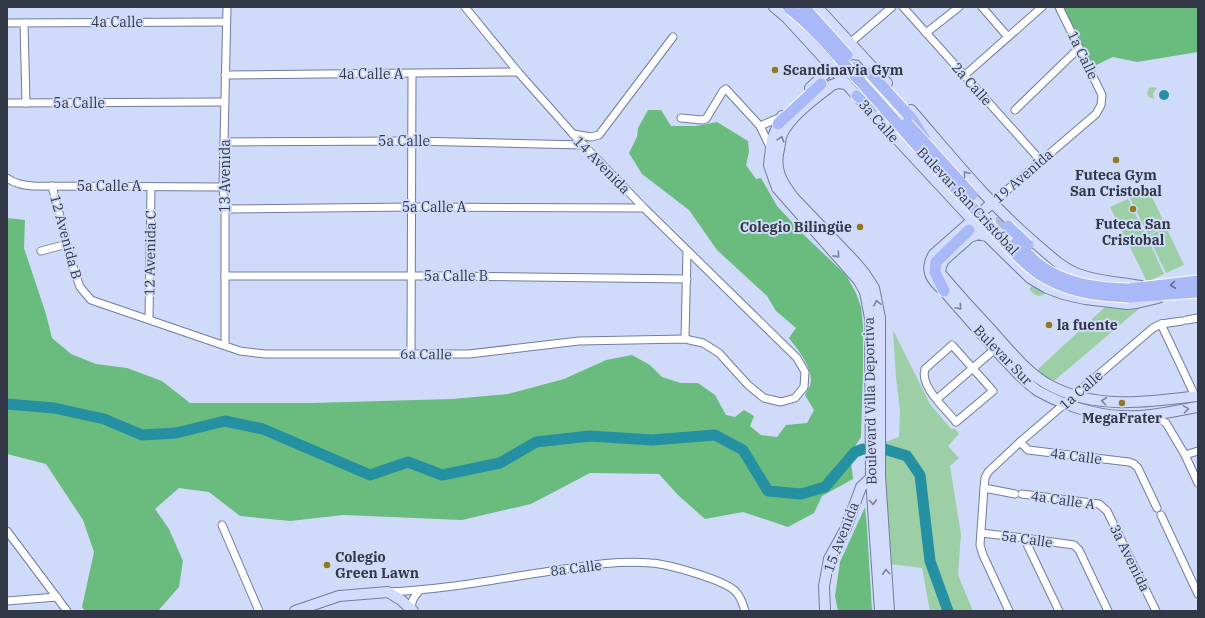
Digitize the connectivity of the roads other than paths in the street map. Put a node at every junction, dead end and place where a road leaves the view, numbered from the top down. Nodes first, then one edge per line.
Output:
1 (227, 7) edge
2 (465, 7) edge
3 (774, 7) edge
4 (804, 7) edge
5 (817, 7) edge
6 (892, 7) edge
7 (903, 7) edge
8 (959, 7) edge
9 (982, 7) edge
10 (1042, 7) edge
11 (1059, 7) edge
12 (789, 8) edge
13 (226, 22) junction
14 (7, 23) edge
15 (24, 23) junction
16 (836, 27) junction
17 (926, 33) junction
18 (673, 37) dead end
19 (1008, 37) junction
20 (850, 43) junction
21 (1079, 48) junction
22 (820, 54) junction
23 (861, 55) junction
24 (832, 67) junction
25 (518, 72) junction
26 (870, 72) tunnel mouth
27 (412, 74) junction
28 (225, 75) junction
29 (965, 76) junction
30 (821, 84) tunnel mouth
31 (846, 84) junction
32 (857, 96) junction
33 (224, 102) junction
34 (7, 103) edge
35 (26, 103) junction
36 (1101, 105) joint
37 (1015, 110) dead end
38 (680, 118) dead end
39 (779, 121) junction
40 (760, 126) junction
41 (573, 134) junction
42 (411, 141) junction
43 (225, 142) junction
44 (584, 145) junction
45 (770, 146) junction
46 (928, 146) junction
47 (948, 153) junction
48 (1041, 161) junction
49 (931, 177) junction
50 (7, 178) edge
51 (52, 186) junction
52 (151, 186) junction
53 (223, 187) junction
54 (968, 203) junction
55 (992, 203) junction
56 (411, 207) junction
57 (644, 208) junction
58 (225, 209) junction
59 (807, 217) junction
60 (970, 225) junction
61 (1008, 226) tunnel mouth
62 (987, 236) junction
63 (67, 244) junction
64 (1042, 249) junction
65 (41, 251) dead end
66 (687, 251) junction
67 (929, 265) joint
68 (225, 276) junction
69 (411, 276) junction
70 (1028, 276) junction
71 (687, 279) junction
72 (1070, 280) junction
73 (1198, 281) edge
74 (946, 286) junction
75 (80, 287) joint
76 (1147, 287) junction
77 (1198, 292) edge
78 (1130, 293) junction
79 (1177, 294) junction
80 (1198, 318) edge
81 (150, 319) junction
82 (1161, 324) junction
83 (686, 339) junction
84 (225, 345) junction
85 (995, 349) junction
86 (411, 353) junction
87 (973, 369) junction
88 (1074, 396) junction
89 (1196, 396) edge
90 (937, 400) junction
91 (1158, 401) junction
92 (1066, 403) junction
93 (1198, 407) edge
94 (1167, 412) junction
95 (1153, 414) junction
96 (1166, 423) junction
97 (1020, 442) junction
98 (1198, 451) edge
99 (1184, 454) junction
100 (876, 477) junction
101 (1198, 483) edge
102 (984, 488) junction
103 (1104, 507) joint
104 (222, 525) dead end
105 (7, 531) edge
106 (981, 533) junction
107 (1024, 538) junction
108 (419, 591) junction
109 (388, 592) junction
110 (1198, 594) edge
111 (57, 597) junction
112 (7, 601) edge
113 (412, 610) edge
114 (68, 611) edge
115 (259, 611) edge
116 (295, 611) edge
117 (745, 611) edge
118 (825, 611) edge
119 (880, 611) edge
120 (889, 611) edge
121 (1009, 611) edge
122 (1059, 611) edge
123 (1108, 611) edge
124 (1156, 611) edge

1 - 13 street, 13 Avenida
2 - 25 street, 14 Avenida
3 - 22 main road, 3a Calle
4 - 46 main road, Bulevar San Cristóbal, bridge
5 - 16 main road
6 - 20 street
7 - 17 street, 2a Calle
8 - 17 street
9 - 19 street
10 - 19 street
11 - 21 street, 1a Calle
12 - 54 main road, Bulevar San Cristóbal, bridge
13 - 15 street, 4a Calle
13 - 28 street, 13 Avenida
14 - 15 street, 4a Calle
15 - 35 street
16 - 20 main road
16 - 22 main road
17 - 29 street, 2a Calle
18 - 41 street
19 - 29 street
20 - 23 main road
21 - 36 street, 1a Calle
21 - 37 street
22 - 24 main road, 3a Calle
23 - 24 main road, Boulevard Villa Deportiva
23 - 47 main road
24 - 31 main road, 3a Calle
24 - 39 main road, Boulevard Villa Deportiva
25 - 27 street, 4a Calle A
25 - 41 street, 14 Avenida
26 - 46 main road
27 - 28 street, 4a Calle A
27 - 42 street
28 - 33 street, 13 Avenida
29 - 48 street, 2a Calle
30 - 39 main road
31 - 32 main road, 3a Calle
59 -> 31 main road, Boulevard Villa Deportiva
32 - 49 main road, 3a Calle
32 - 54 main road, bridge
33 - 35 street, 5a Calle
33 - 43 street, 13 Avenida
34 - 35 street, 5a Calle
36 - 48 street, 19 Avenida
38 - 40 street
39 - 40 street
39 - 45 main road, Boulevard Villa Deportiva
40 - 45 street
41 - 44 street, 14 Avenida
42 - 43 street, 5a Calle
42 - 44 street, 5a Calle
42 - 56 street
43 - 53 street, 13 Avenida
44 - 57 street, 14 Avenida
45 - 59 main road, Boulevard Villa Deportiva
46 - 72 main road, Bulevar San Cristóbal, bridge
47 - 49 main road
55 -> 47 main road
48 - 55 street, 19 Avenida
49 - 60 main road, 3a Calle
50 - 51 street, 5a Calle A
51 - 52 street, 5a Calle A
51 - 63 street, 12 Avenida B
52 - 53 street, 5a Calle A
52 - 81 street, 12 Avenida C
53 - 58 street, 13 Avenida
54 - 78 main road, Bulevar San Cristóbal, bridge
55 - 60 main road, 19 Avenida
55 - 64 main road
56 - 57 street, 5a Calle A
56 - 58 street, 5a Calle A
56 - 69 street
57 - 66 street, 14 Avenida
58 - 68 street, 13 Avenida
59 - 100 main road, Boulevard Villa Deportiva
60 - 62 main road, 3a Calle
60 - 67 main road, 19 Avenida
60 - 74 main road
61 - 72 main road, bridge
62 - 70 main road, 3a Calle
62 - 74 main road
63 - 65 street
63 - 75 street, 12 Avenida B
64 - 70 main road
64 - 76 main road
66 - 71 street
66 - 83 street, 6a Calle
67 - 74 main road, Bulevar Sur
68 - 69 street, 5a Calle B
68 - 84 street, 13 Avenida
69 - 71 street, 5a Calle B
69 - 86 street
70 - 79 main road, 3a Calle
71 - 83 street
72 - 78 main road, Bulevar San Cristóbal, bridge
73 -> 76 main road, Bulevar San Cristóbal
74 -> 85 main road, Bulevar Sur
74 - 88 main road, Bulevar Sur
75 - 81 street, 6a Calle
76 - 78 main road, Bulevar San Cristóbal
77 - 79 main road, Bulevar San Cristóbal
78 - 79 main road, Bulevar San Cristóbal
80 - 82 street, 1a Calle
81 - 84 street, 6a Calle
82 - 88 street, 1a Calle
82 - 89 street
83 - 86 street, 6a Calle
84 - 86 street, 6a Calle
85 - 87 street
85 - 92 main road, Bulevar Sur
87 - 90 street
87 - 90 street
87 - 90 street
91 -> 88 main road, Bulevar Sur
88 - 92 street, 1a Calle
89 - 91 main road, Bulevar Sur
91 - 94 street
92 - 95 main road, Bulevar Sur
92 - 97 street, 1a Calle
94 -> 93 main road, Bulevar Sur
94 - 95 main road, Bulevar Sur
94 - 96 street
95 - 96 street
96 - 99 street
97 - 102 street, 1a Calle
97 - 110 street, 4a Calle
98 - 99 street
99 - 101 street
100 - 118 main road, 15 Avenida
100 -> 119 main road, Boulevard Villa Deportiva
120 -> 100 main road, Boulevard Villa Deportiva
102 - 103 street, 4a Calle A
102 - 106 street
103 - 124 street, 3a Avenida
104 - 115 street
105 - 111 street
106 - 107 street, 5a Calle
106 - 121 street
107 - 122 street
107 - 123 street, 5a Calle
108 - 109 street, 8a Calle
108 - 113 street
108 - 117 street, 8a Calle
109 - 113 main road
109 - 116 main road, 8a Calle
111 - 112 street
111 - 114 street

